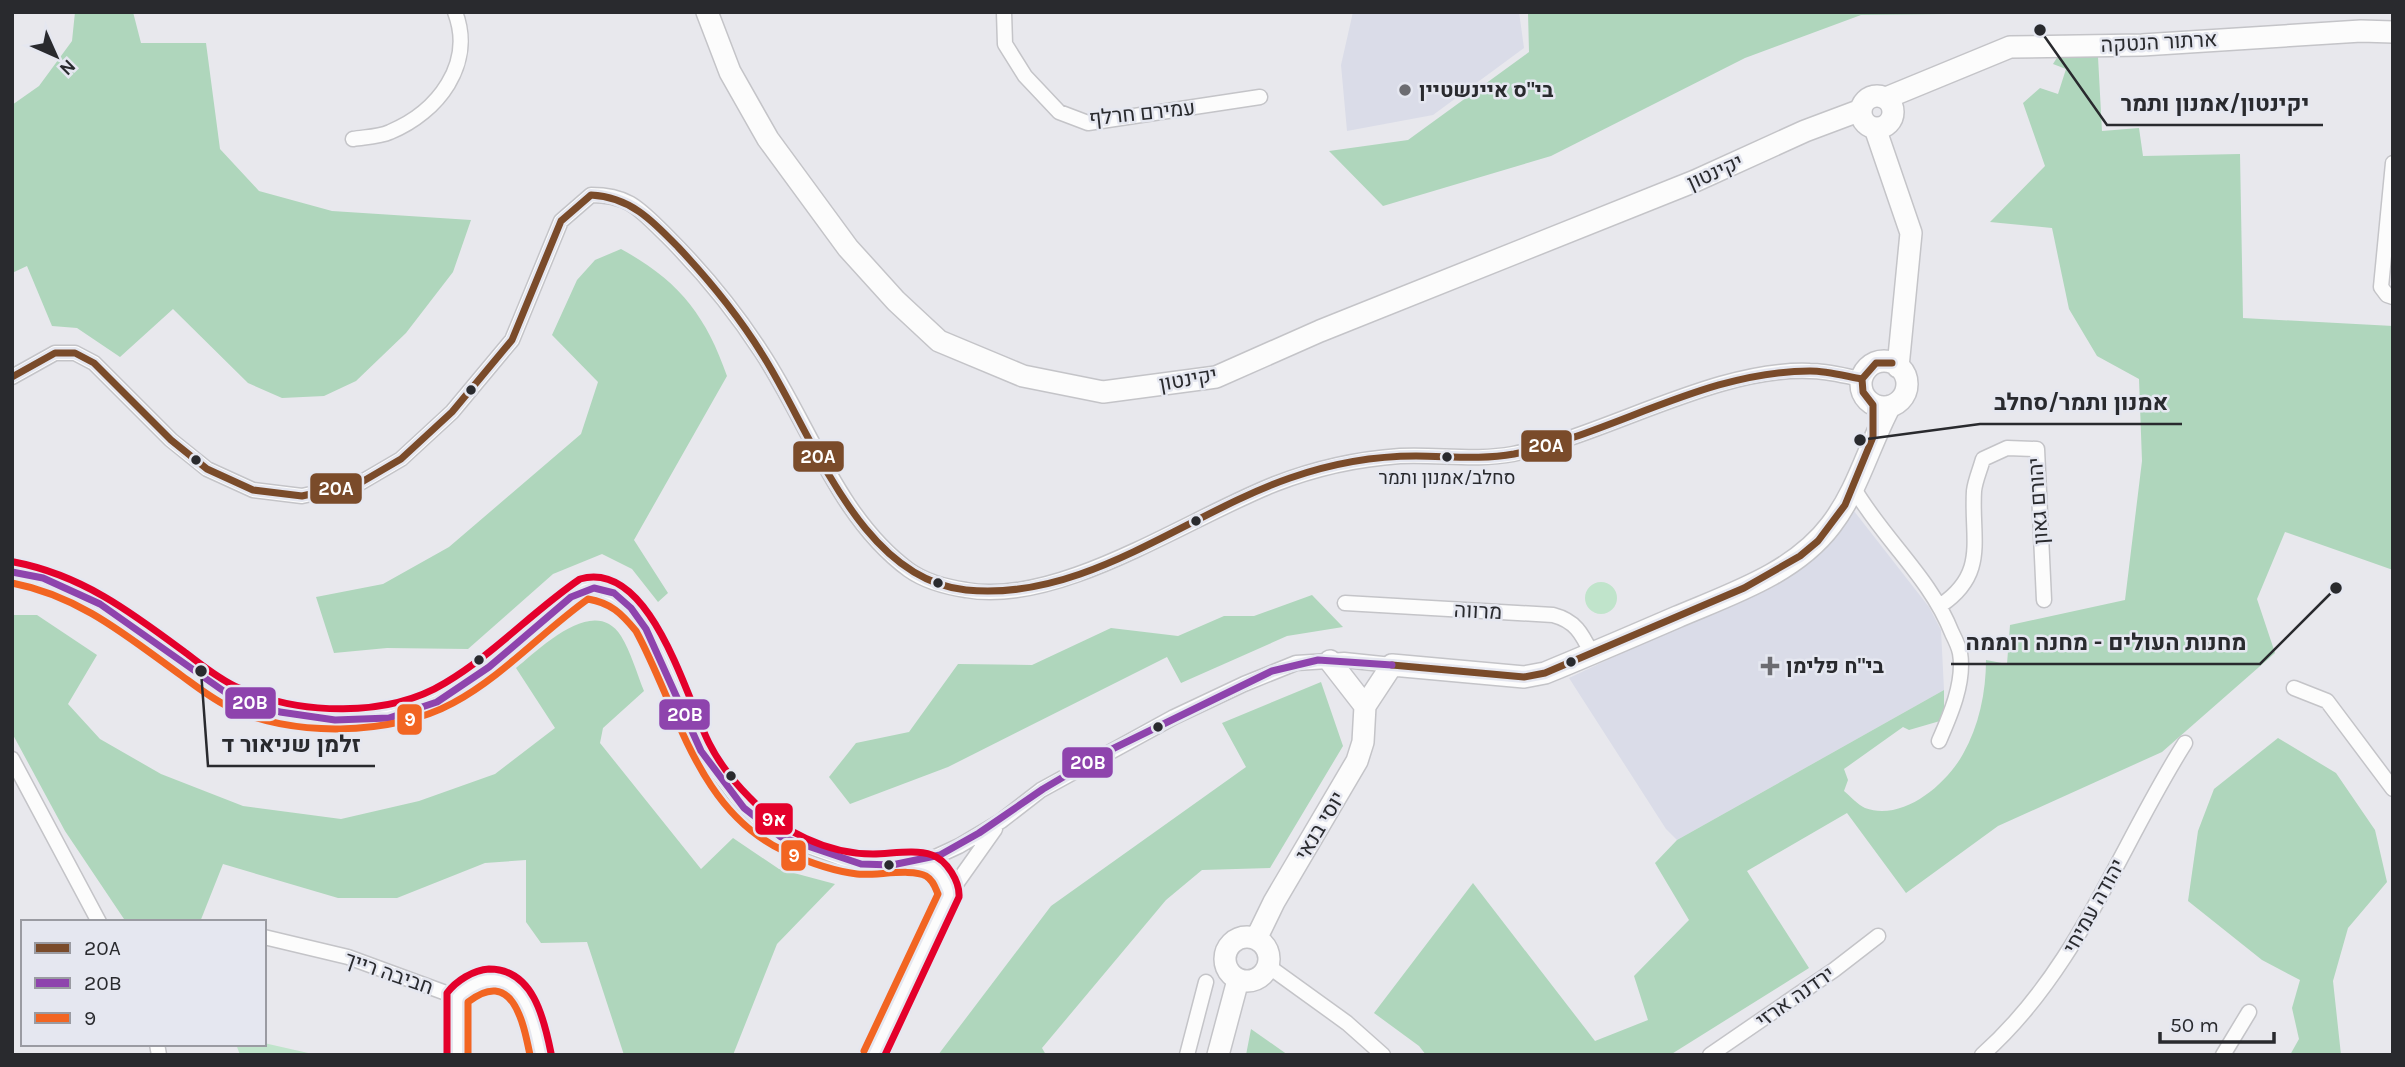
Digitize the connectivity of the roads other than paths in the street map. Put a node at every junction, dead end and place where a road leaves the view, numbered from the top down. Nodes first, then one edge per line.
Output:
1 (455, 12) edge
2 (707, 12) edge
3 (1004, 12) edge
4 (2393, 32) edge
5 (1260, 97) dead end
6 (1878, 116) junction
7 (353, 139) dead end
8 (2393, 163) edge
9 (2393, 297) edge
10 (1888, 364) junction
11 (12, 377) edge
12 (1862, 379) junction
13 (1882, 405) junction
14 (1853, 487) junction
15 (12, 572) edge
16 (2044, 600) dead end
17 (1345, 603) dead end
18 (1941, 605) junction
19 (1592, 654) junction
20 (1331, 661) junction
21 (1392, 665) junction
22 (2294, 688) dead end
23 (1365, 706) junction
24 (1939, 741) dead end
25 (2185, 743) dead end
26 (12, 759) edge
27 (2393, 789) edge
28 (1001, 821) junction
29 (920, 863) junction
30 (949, 894) junction
31 (98, 920) edge
32 (1878, 936) dead end
33 (266, 937) edge
34 (1256, 939) junction
35 (1268, 966) junction
36 (1238, 980) junction
37 (1206, 982) dead end
38 (457, 997) junction
39 (2249, 1012) dead end
40 (458, 1055) edge
41 (541, 1055) edge
42 (873, 1055) edge
43 (1187, 1055) edge
44 (1218, 1055) edge
45 (1383, 1055) edge
46 (1710, 1055) edge
47 (1982, 1055) edge
48 (2223, 1055) edge

1 - 7 street
2 - 6 street, יקינטון
3 - 5 street, עמירם חרלף
4 - 6 street, ארתור הנטקה
6 - 10 street
8 - 9 street
10 - 12 street
10 - 13 street
11 - 12 street
12 - 13 street
13 - 14 street
14 - 18 street
14 - 19 street
15 - 29 street
16 - 18 street, יהורם גאון
17 - 19 street, מרווה
18 - 24 street
19 - 21 street
20 - 21 street
20 - 23 street
20 - 28 street
21 - 23 street
22 - 27 street
23 - 34 street, יוסי בנאי
25 - 47 street, יהודה עמיחי
26 - 31 street
28 - 29 street
28 - 30 street
29 - 30 street
30 - 42 street
32 - 46 street, ירדנה ארזי
33 - 38 street, חביבה רייך
34 - 35 street
34 - 36 street
35 - 36 street
35 - 45 street
36 - 44 street
37 - 43 street
38 - 40 street, חביבה רייך
38 - 41 street
39 - 48 street

